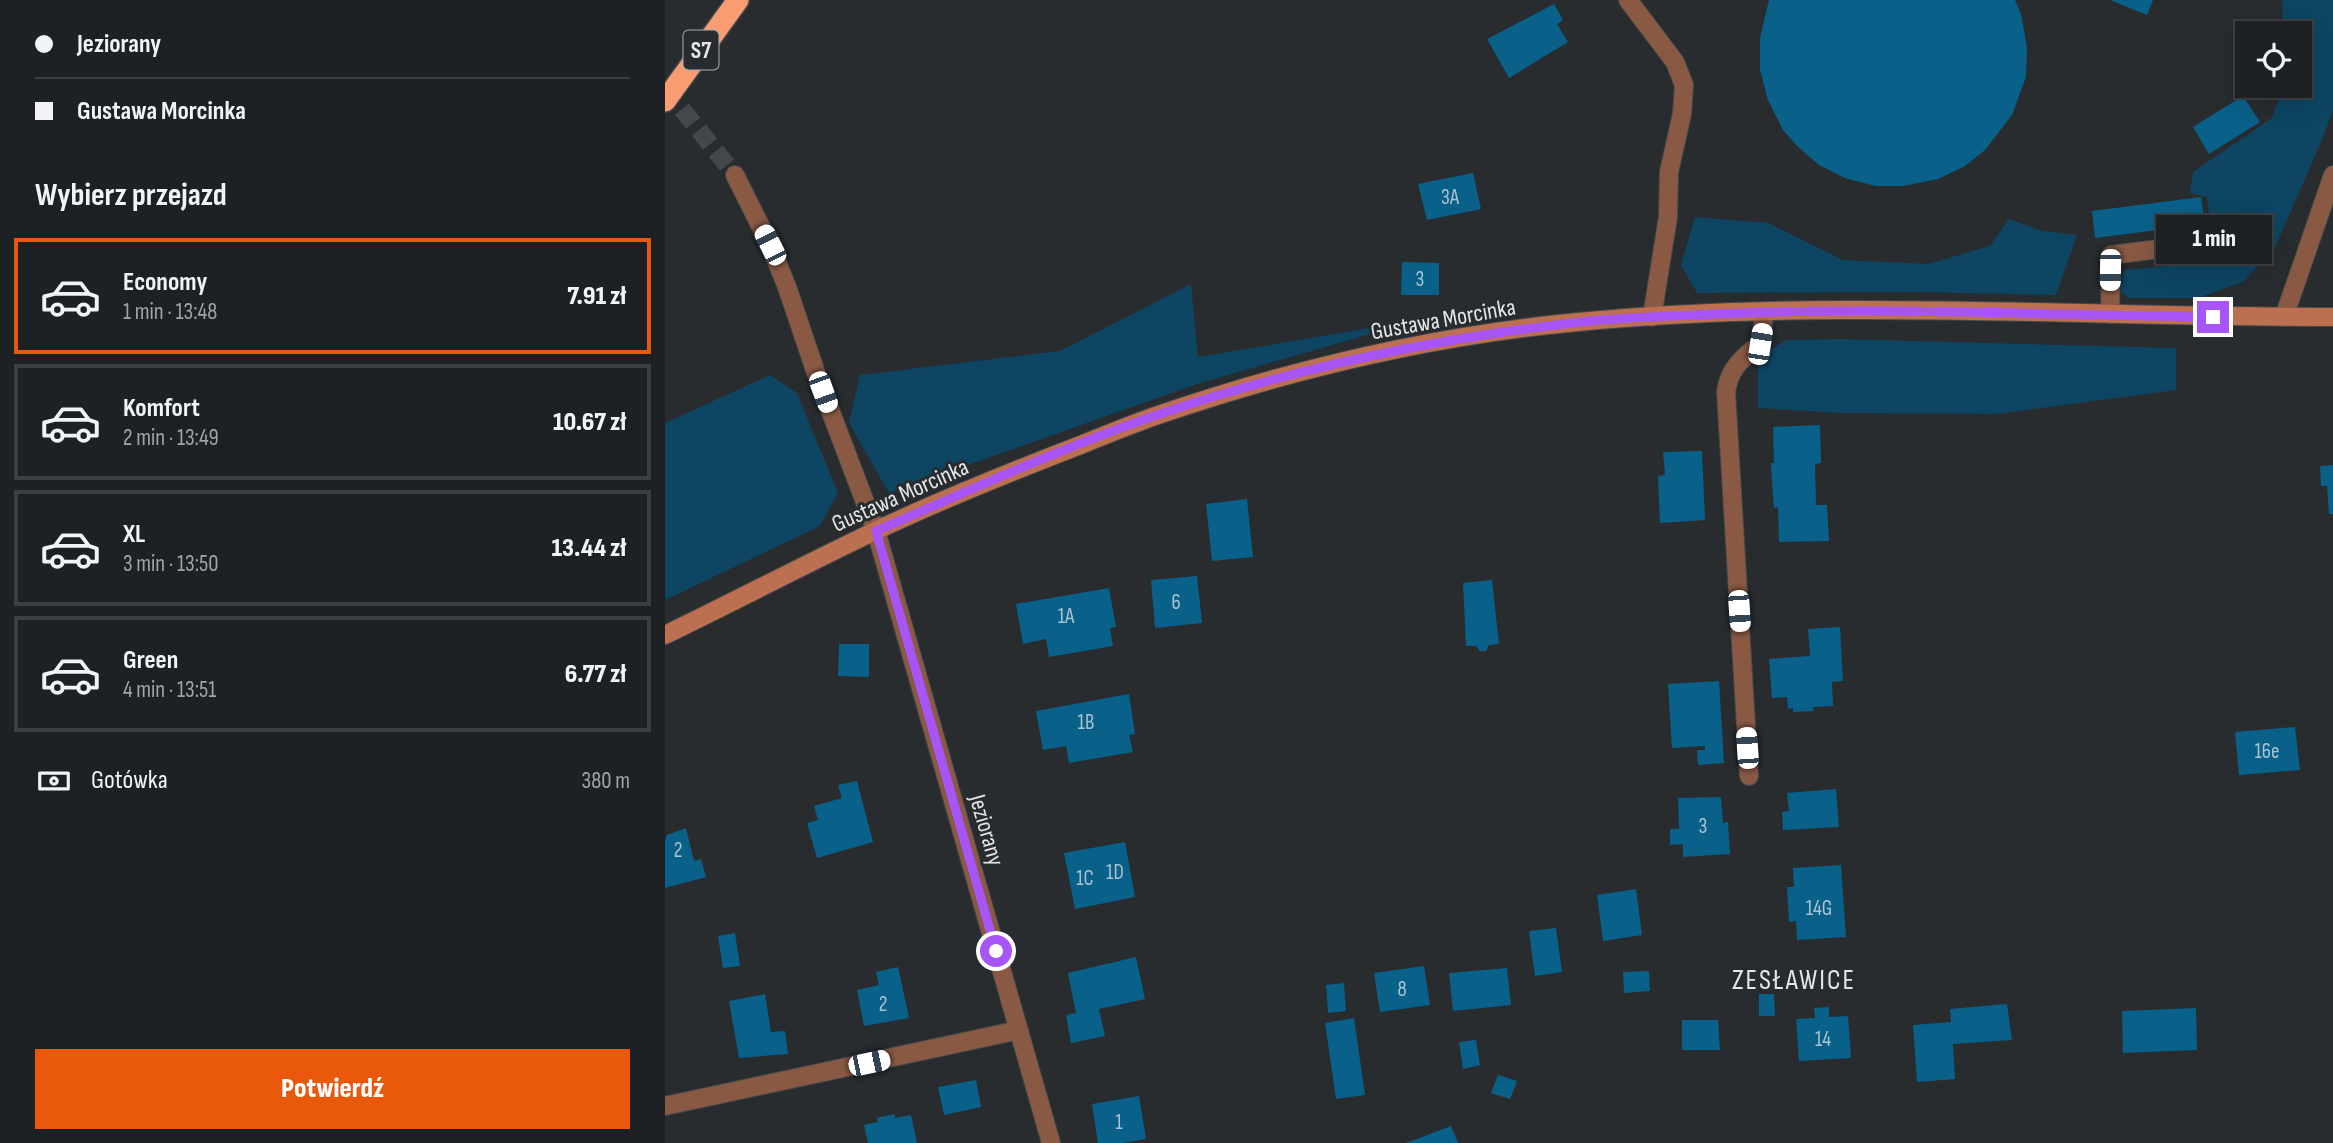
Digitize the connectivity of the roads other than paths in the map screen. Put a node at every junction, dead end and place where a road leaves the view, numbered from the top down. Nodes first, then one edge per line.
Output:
1 (738, 0) edge
2 (1628, 0) edge
3 (665, 101) edge
4 (735, 175) tunnel mouth
5 (2333, 175) edge
6 (2329, 197) edge
7 (2207, 243) dead end
8 (1765, 311) junction
9 (2110, 314) junction
10 (1652, 317) junction
11 (2284, 317) junction
12 (2333, 317) edge
13 (876, 531) junction
14 (665, 635) edge
15 (1749, 776) dead end
16 (1019, 1030) junction
17 (665, 1106) edge
18 (1051, 1143) edge

1 - 3 highway, S7
2 - 10 street
4 - 13 street, Jeziorany
5 - 6 street
6 - 11 street
7 - 9 street
8 - 9 street, Gustawa Morcinka
8 - 10 street, Gustawa Morcinka
8 - 15 street
9 - 11 street, Gustawa Morcinka
10 - 13 street, Gustawa Morcinka
11 - 12 street, Gustawa Morcinka
13 - 14 street, Gustawa Morcinka
13 - 16 street, Jeziorany
16 - 17 street
16 - 18 street, Jeziorany

